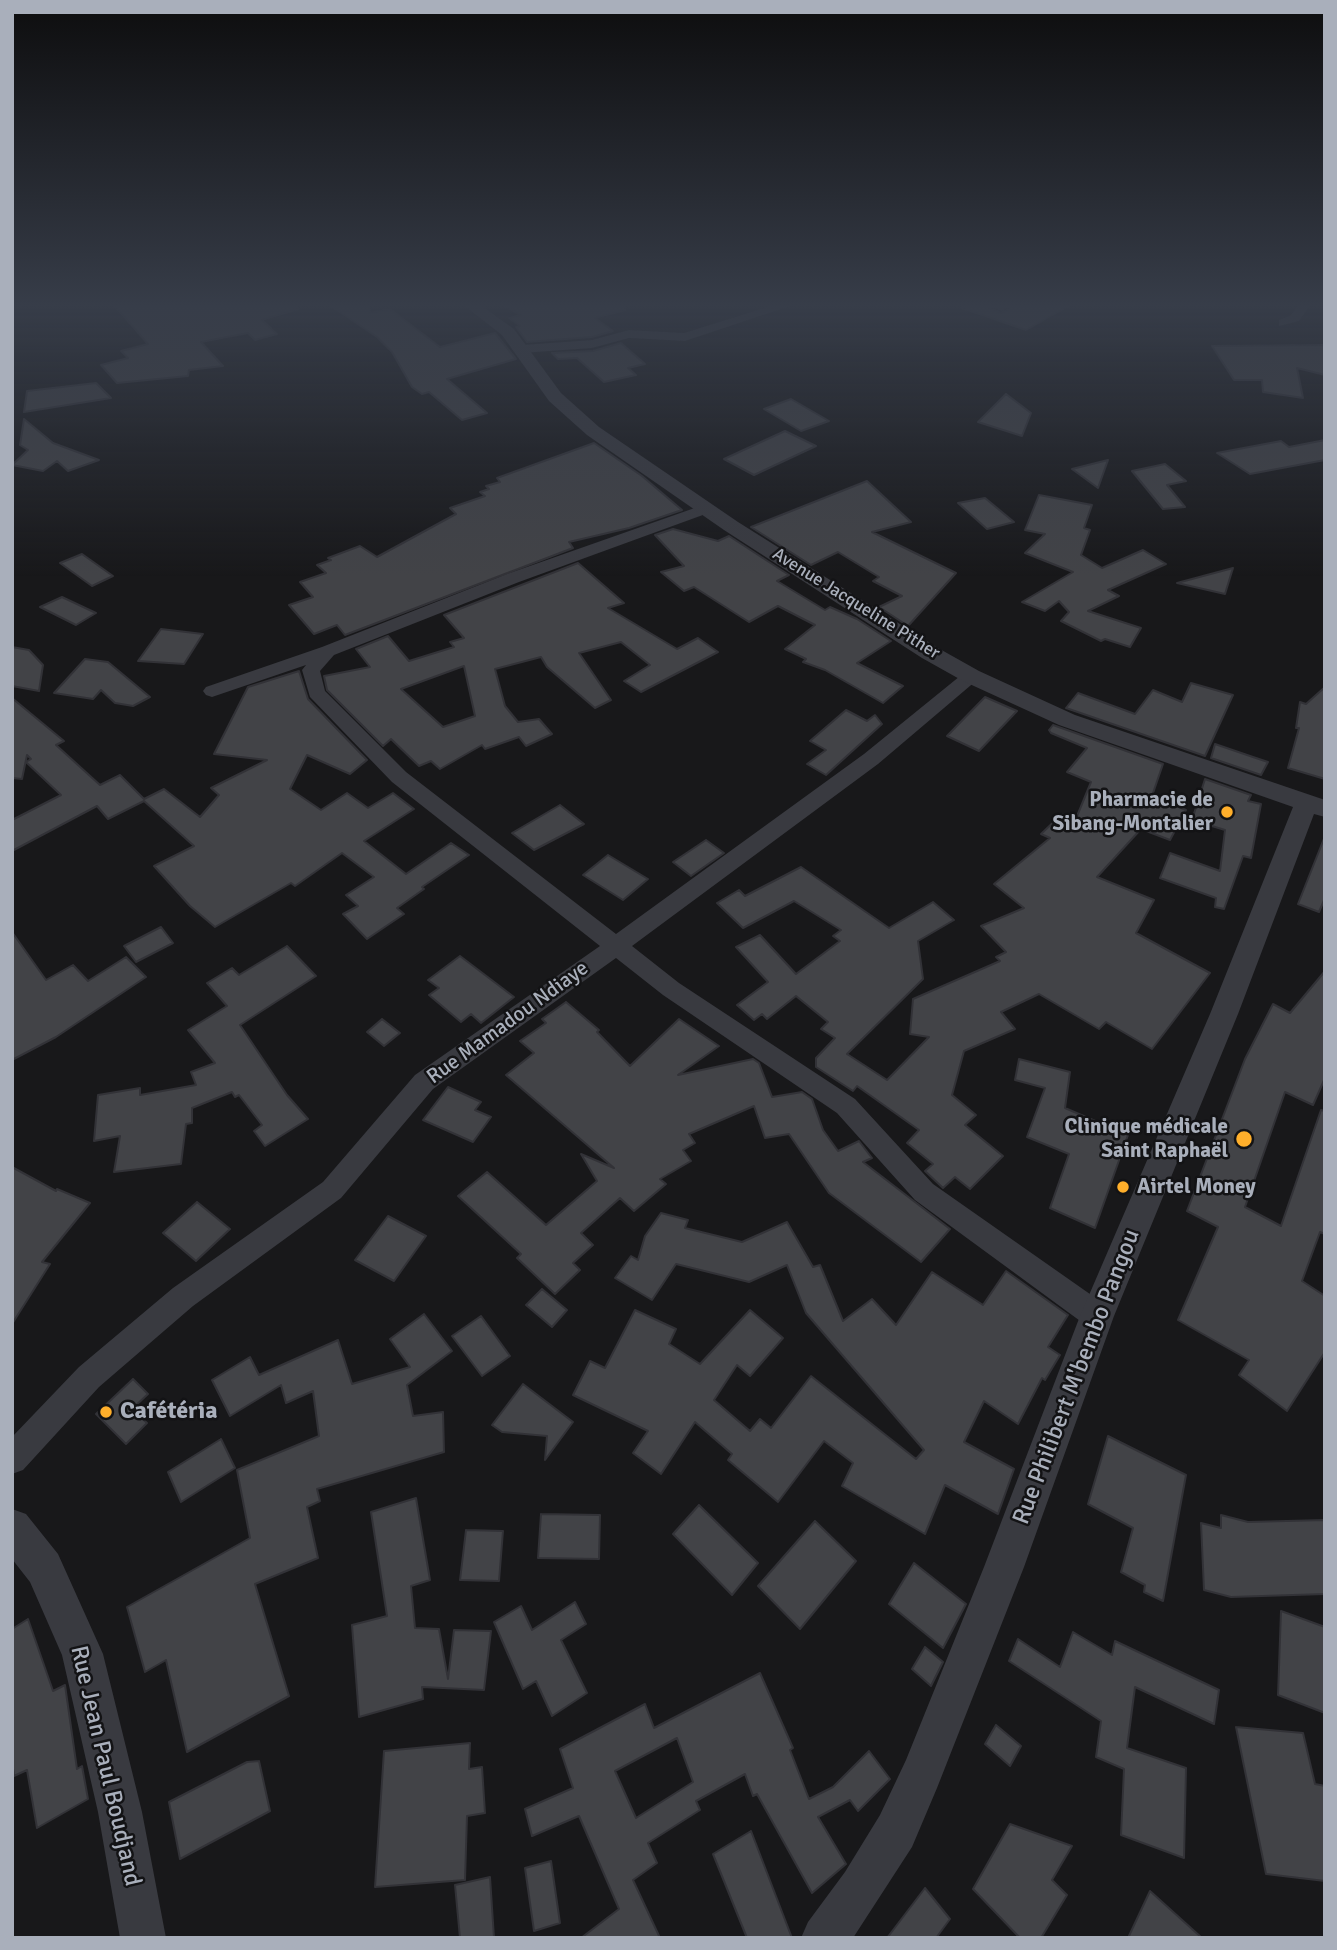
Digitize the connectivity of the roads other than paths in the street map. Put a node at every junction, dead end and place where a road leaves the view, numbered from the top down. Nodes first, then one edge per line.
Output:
1 (554, 395) edge
2 (706, 509) junction
3 (328, 651) junction
4 (971, 676) junction
5 (212, 691) dead end
6 (1315, 806) edge
7 (615, 944) junction
8 (1097, 1317) junction
9 (12, 1459) edge
10 (12, 1528) edge
11 (143, 1938) edge
12 (824, 1938) edge

1 - 2 street, Avenue Jacqueline Pither
2 - 3 street
2 - 4 street, Avenue Jacqueline Pither
3 - 5 street
3 - 7 street
4 - 6 street, Avenue Jacqueline Pither
4 - 7 street, Rue Mamadou Ndiaye
6 - 8 street, Rue Philibert M'bembo Pangou
7 - 8 street
7 - 9 street, Rue Mamadou Ndiaye
8 - 12 street, Rue Philibert M'bembo Pangou
10 - 11 street, Rue Jean Paul Boudjand

